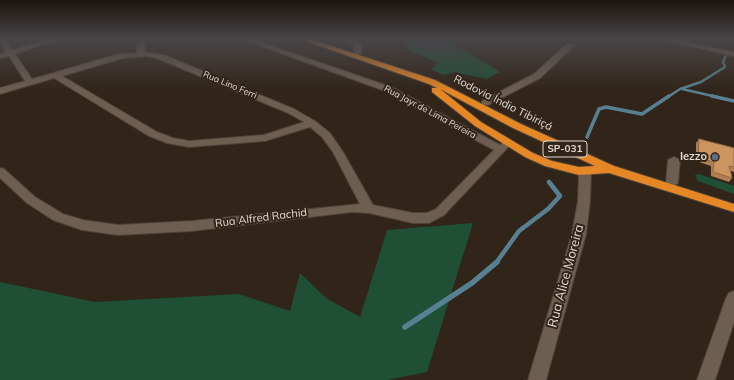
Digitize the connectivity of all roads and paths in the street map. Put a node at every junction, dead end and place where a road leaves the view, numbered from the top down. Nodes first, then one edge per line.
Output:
1 (13, 57) edge
2 (120, 57) edge
3 (163, 57) edge
4 (296, 57) edge
5 (359, 57) edge
6 (372, 57) edge
7 (558, 57) edge
8 (403, 71) junction
9 (56, 76) junction
10 (31, 83) junction
11 (0, 91) edge
12 (485, 103) junction
13 (312, 123) junction
14 (504, 146) junction
15 (674, 160) dead end
16 (610, 169) junction
17 (585, 171) junction
18 (0, 172) edge
19 (672, 183) junction
20 (734, 201) edge
21 (734, 208) edge
22 (369, 209) junction
23 (734, 298) edge
24 (538, 380) edge
25 (706, 380) edge

1 - 10 street
2 - 9 street, Rua Lino Ferri
3 - 13 street, Rua Lino Ferri
4 - 14 street, Rua Jayr de Lima Pereira
5 - 8 highway, Rodovia Índio Tibiriçá / SP-031
6 - 12 highway, Rodovia Índio Tibiriçá / SP-031
7 - 12 street
8 - 14 highway
8 - 16 highway, Rodovia Índio Tibiriçá / SP-031
9 - 10 street, Rua Lino Ferri
9 - 13 street
10 - 11 street, Rua Lino Ferri
12 - 19 highway, Rodovia Índio Tibiriçá / SP-031
13 - 22 street, Rua Lino Ferri
14 - 17 highway
14 - 22 street, Rua Alfred Rachid
15 - 19 street
16 - 17 highway
16 - 21 highway, Rodovia Índio Tibiriçá / SP-031
17 - 24 street, Rua Alice Moreira
18 - 22 street, Rua Alfred Rachid
19 - 20 highway, Rodovia Índio Tibiriçá / SP-031
23 - 25 street

